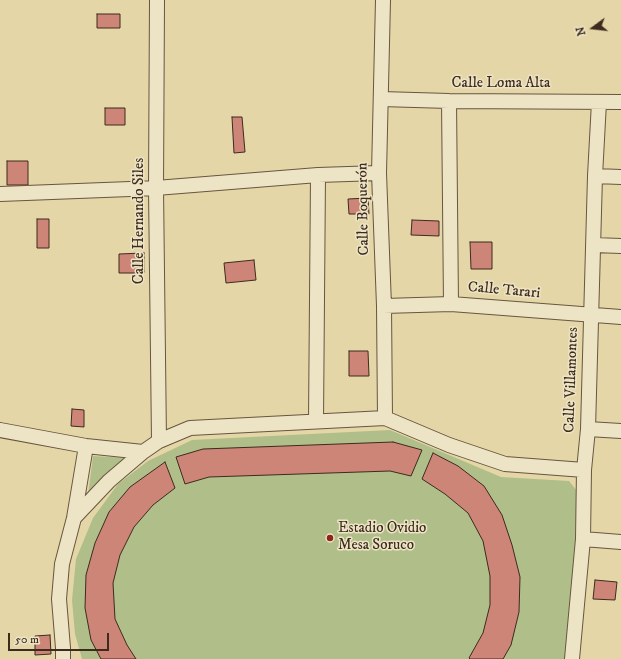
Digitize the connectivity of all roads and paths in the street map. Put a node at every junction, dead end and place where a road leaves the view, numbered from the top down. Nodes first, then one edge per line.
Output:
1 (157, 0) edge
2 (383, 0) edge
3 (381, 99) junction
4 (449, 101) junction
5 (599, 102) junction
6 (621, 102) edge
7 (379, 173) junction
8 (318, 175) junction
9 (595, 176) junction
10 (621, 177) edge
11 (156, 188) junction
12 (0, 194) edge
13 (594, 245) junction
14 (621, 246) edge
15 (451, 304) junction
16 (384, 306) junction
17 (592, 315) junction
18 (621, 317) edge
19 (385, 418) junction
20 (316, 421) junction
21 (588, 428) junction
22 (0, 430) edge
23 (621, 431) edge
24 (159, 441) junction
25 (86, 446) junction
26 (143, 452) junction
27 (584, 470) junction
28 (74, 518) junction
29 (583, 538) junction
30 (621, 542) edge
31 (64, 655) edge
32 (572, 659) edge

1 - 11 street, Calle Hernando Siles
2 - 3 street, Calle Boquerón
3 - 4 street, Calle Loma Alta
3 - 7 street, Calle Boquerón
4 - 5 street, Calle Loma Alta
4 - 15 street
5 - 6 street, Calle Loma Alta
5 - 9 street, Calle Villamontes
7 - 8 street
7 - 16 street, Calle Boquerón
8 - 11 street
8 - 20 street
9 - 10 street
9 - 13 street, Calle Villamontes
11 - 12 street
11 - 24 street, Calle Hernando Siles
13 - 14 street
13 - 17 street, Calle Villamontes
15 - 16 street, Calle Tarari
15 - 17 street, Calle Tarari
16 - 19 street, Calle Boquerón
17 - 18 street, Calle Tarari
17 - 21 street, Calle Villamontes
19 - 20 street
19 - 27 street
20 - 24 street
21 - 23 street
21 - 27 street, Calle Villamontes
22 - 25 street
24 - 26 street
25 - 26 street
25 - 28 street
26 - 28 street
27 - 29 street, Calle Villamontes
28 - 31 street
29 - 30 street
29 - 32 street, Calle Villamontes

